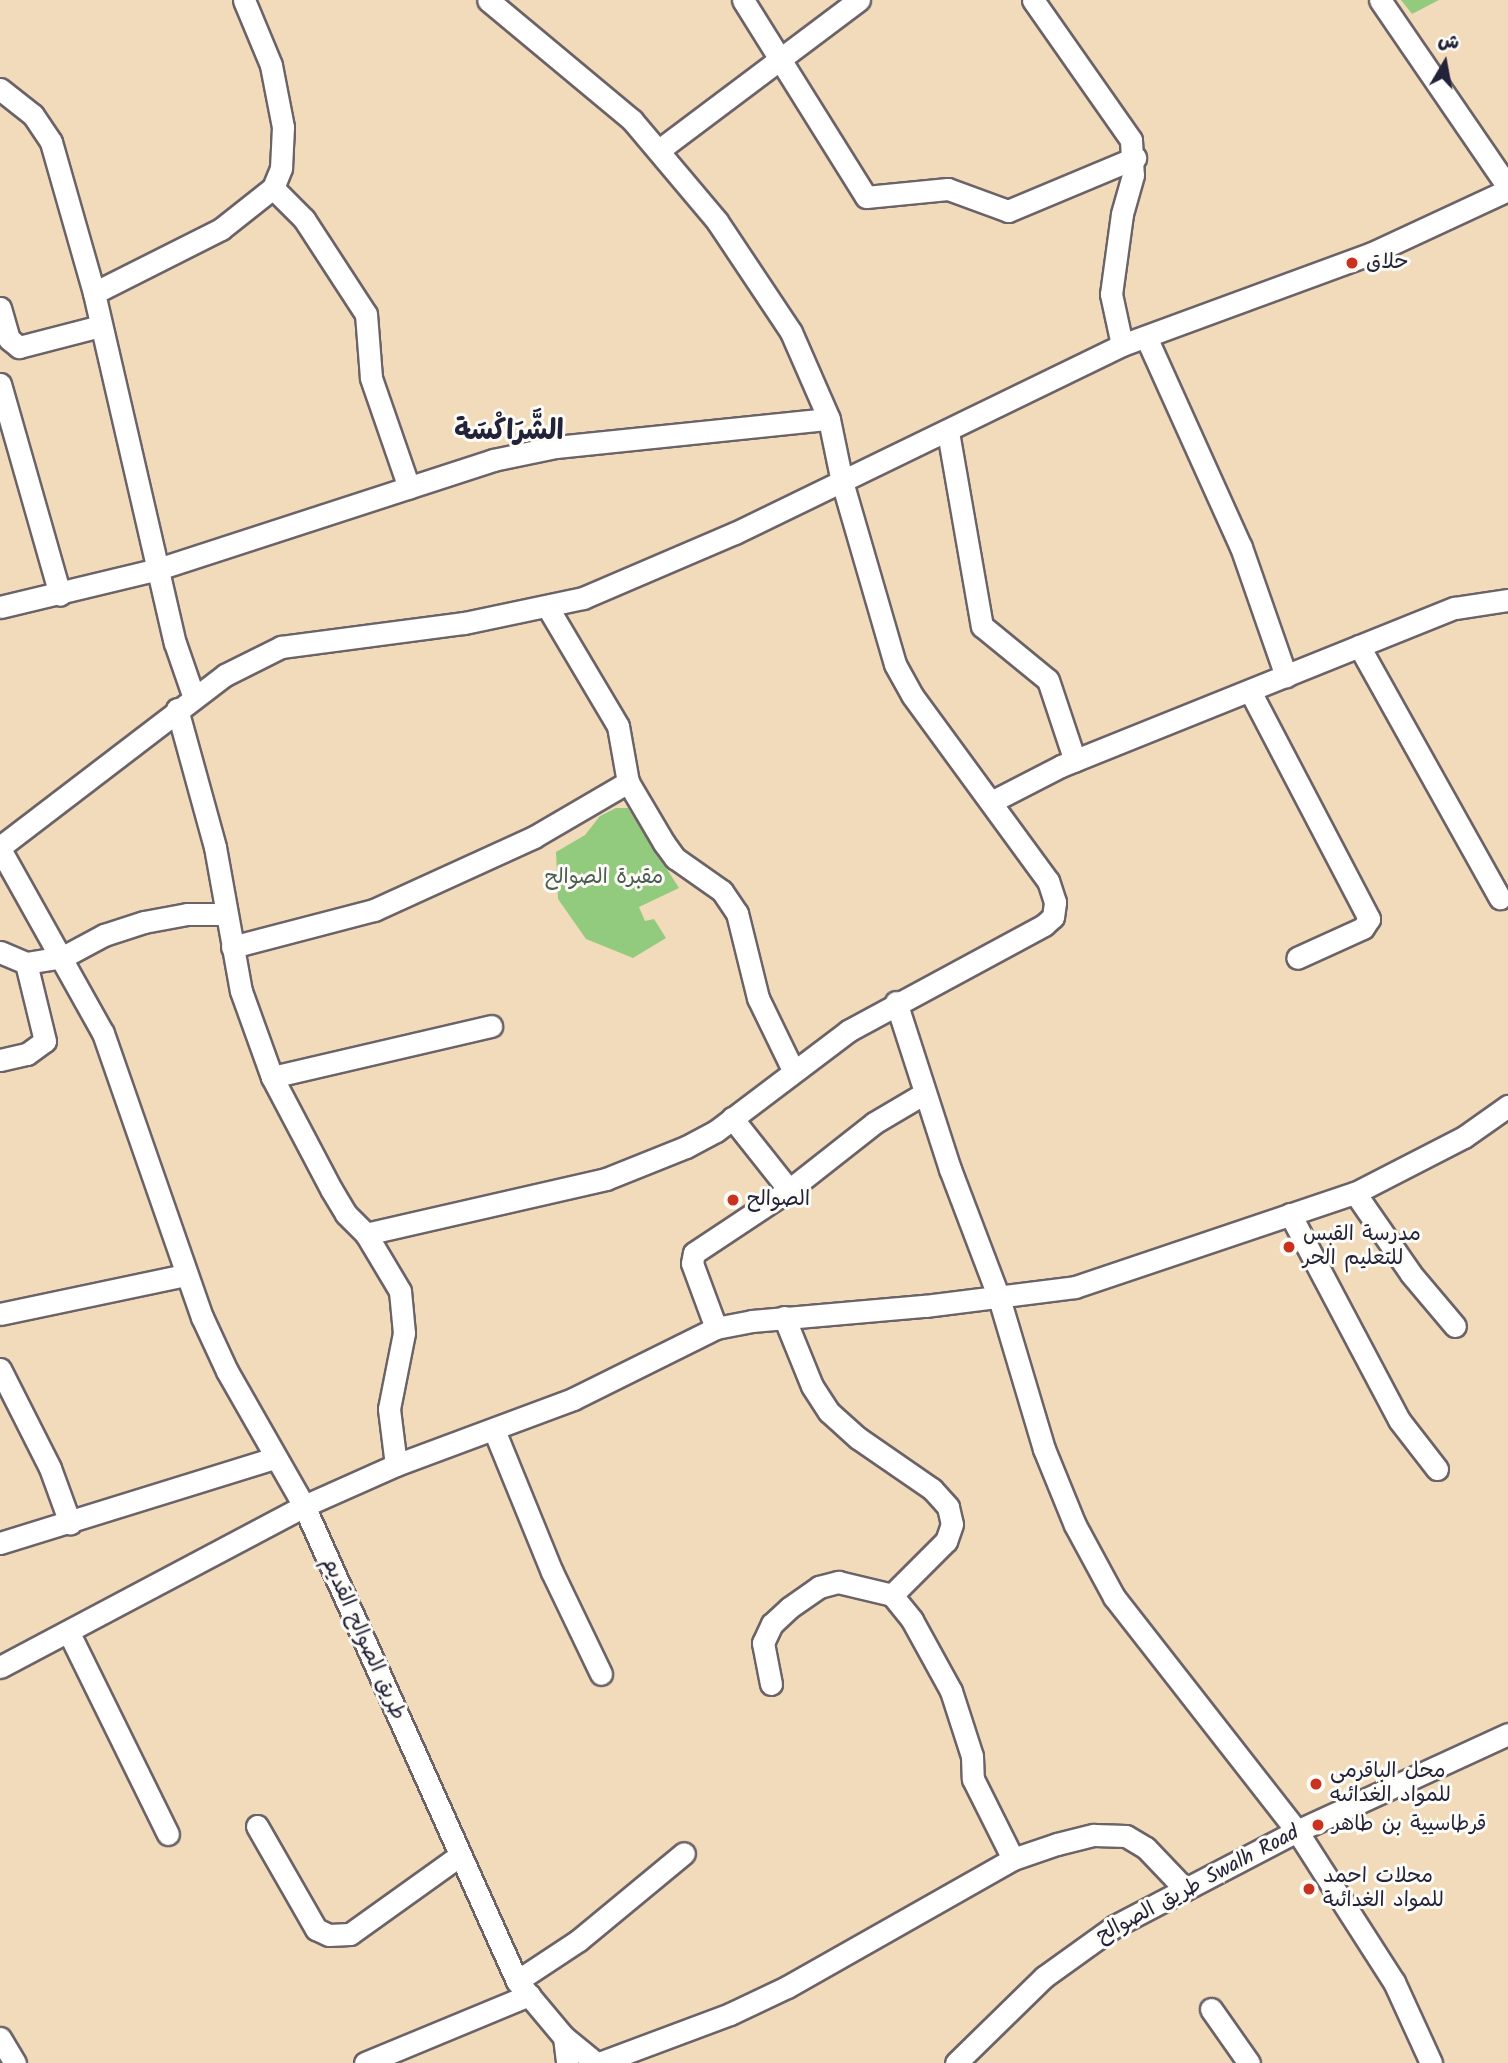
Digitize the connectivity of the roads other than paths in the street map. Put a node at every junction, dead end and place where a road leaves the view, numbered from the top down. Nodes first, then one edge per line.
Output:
1 (244, 0) edge
2 (488, 0) edge
3 (743, 0) edge
4 (859, 0) edge
5 (1033, 0) edge
6 (1380, 0) edge
7 (783, 58) junction
8 (0, 89) edge
9 (659, 150) junction
10 (1135, 158) junction
11 (273, 188) junction
12 (1508, 189) edge
13 (94, 293) junction
14 (0, 308) edge
15 (100, 326) junction
16 (1146, 337) junction
17 (1122, 345) junction
18 (0, 384) edge
19 (829, 419) junction
20 (948, 432) junction
21 (842, 482) junction
22 (409, 488) junction
23 (158, 569) junction
24 (60, 595) junction
25 (1508, 600) edge
26 (0, 607) edge
27 (548, 608) junction
28 (1359, 646) junction
29 (1286, 676) junction
30 (1251, 693) junction
31 (186, 704) junction
32 (1076, 761) junction
33 (628, 782) junction
34 (993, 801) junction
35 (0, 848) edge
36 (1500, 898) dead end
37 (225, 914) junction
38 (232, 947) junction
39 (0, 953) edge
40 (63, 957) junction
41 (1297, 958) dead end
42 (26, 963) junction
43 (896, 1002) junction
44 (491, 1026) dead end
45 (0, 1060) edge
46 (793, 1070) junction
47 (272, 1077) junction
48 (925, 1093) junction
49 (1508, 1106) edge
50 (732, 1118) junction
51 (789, 1190) junction
52 (1355, 1192) junction
53 (1290, 1214) junction
54 (366, 1234) junction
55 (185, 1275) junction
56 (999, 1298) junction
57 (0, 1314) edge
58 (783, 1317) junction
59 (1455, 1326) dead end
60 (716, 1328) junction
61 (0, 1369) edge
62 (494, 1430) junction
63 (275, 1458) junction
64 (396, 1465) junction
65 (1437, 1469) dead end
66 (304, 1506) junction
67 (70, 1523) junction
68 (0, 1543) edge
69 (892, 1595) junction
70 (69, 1633) junction
71 (0, 1667) edge
72 (601, 1674) dead end
73 (771, 1684) dead end
74 (1508, 1734) edge
75 (257, 1826) dead end
76 (1297, 1831) junction
77 (168, 1834) dead end
78 (684, 1853) dead end
79 (459, 1856) junction
80 (1013, 1859) junction
81 (1185, 1889) junction
82 (523, 1988) junction
83 (1211, 2009) dead end
84 (564, 2037) junction
85 (365, 2063) edge
86 (567, 2063) edge
87 (598, 2063) edge
88 (956, 2063) edge
89 (1249, 2063) edge
90 (1431, 2063) edge

1 - 11 street
2 - 9 street
3 - 7 street
4 - 7 street
5 - 10 street
6 - 12 street
7 - 9 street
7 - 10 street
8 - 13 street
9 - 19 street
10 - 17 street
11 - 13 street
11 - 22 street
12 - 16 street
13 - 15 street
14 - 15 street
15 - 23 street
16 - 17 street
16 - 29 street
17 - 20 street
18 - 24 street
19 - 21 street
19 - 22 street
20 - 21 street
20 - 32 street
21 - 27 street
21 - 34 street
22 - 23 street
23 - 24 street
23 - 31 street
24 - 26 street
25 - 28 street
27 - 31 street
27 - 33 street
28 - 29 street
28 - 36 street
29 - 30 street
30 - 32 street
30 - 41 street
31 - 35 street
31 - 37 street
32 - 34 street
33 - 38 street
33 - 46 street
34 - 43 street
35 - 40 street, طريق الصوالح القديم
37 - 38 street
37 - 40 street
38 - 47 street
39 - 42 street
40 - 42 street
40 - 55 street, طريق الصوالح القديم
42 - 45 street
43 - 46 street
43 - 48 street
44 - 47 street
46 - 50 street
47 - 54 street
48 - 51 street
48 - 56 street
49 - 52 street
50 - 51 street
50 - 54 street
51 - 60 street
52 - 53 street
52 - 59 street
53 - 56 street
53 - 65 street
54 - 64 street
55 - 57 street
55 - 63 street, طريق الصوالح القديم
56 - 58 street
56 - 76 street
58 - 60 street
58 - 69 street
60 - 62 street
61 - 67 street
62 - 64 street
62 - 72 street
63 - 66 street, طريق الصوالح القديم
63 - 67 street
64 - 66 street
66 - 70 street
66 - 79 street, طريق الصوالح القديم
67 - 68 street
69 - 73 street
69 - 80 street
70 - 71 street
70 - 77 street
74 - 76 street, طريق الصوالح Swalh Road
75 - 79 street
76 - 81 street, طريق الصوالح Swalh Road
76 - 90 street
78 - 82 street
79 - 82 street, طريق الصوالح القديم
80 - 81 street
80 - 87 street
81 - 88 street, طريق الصوالح Swalh Road
82 - 84 street, طريق الصوالح القديم
82 - 85 street
83 - 89 street
84 - 86 street
84 - 87 street, طريق الصوالح القديم

